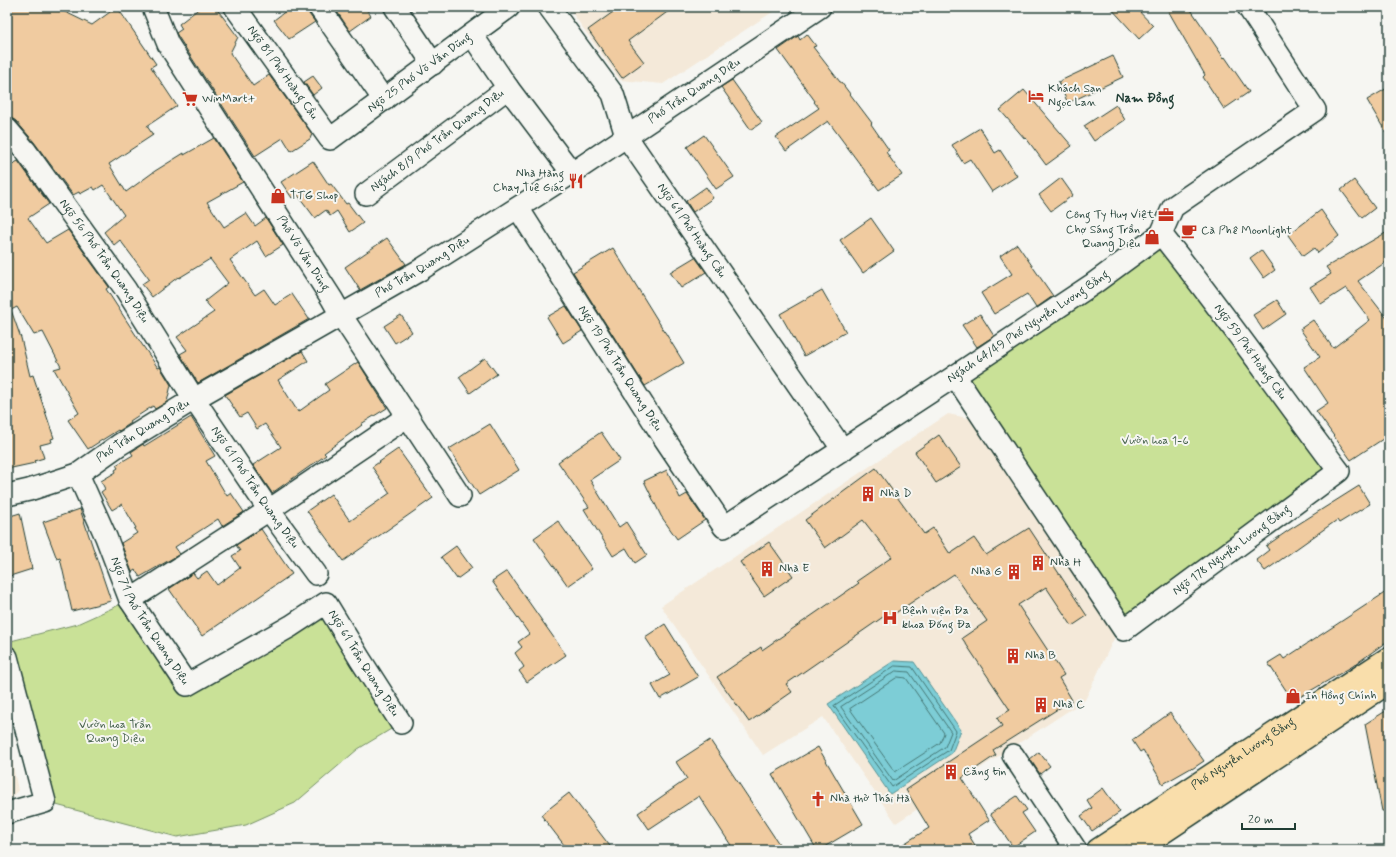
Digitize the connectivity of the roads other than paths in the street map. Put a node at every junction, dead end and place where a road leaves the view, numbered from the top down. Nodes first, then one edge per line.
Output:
1 (153, 7) edge
2 (235, 7) edge
3 (318, 7) edge
4 (395, 7) edge
5 (509, 7) edge
6 (549, 7) edge
7 (820, 7) edge
8 (1248, 7) edge
9 (472, 35) junction
10 (433, 64) junction
11 (508, 88) junction
12 (384, 100) junction
13 (7, 128) edge
14 (626, 136) junction
15 (330, 139) joint
16 (572, 173) junction
17 (366, 194) dead end
18 (518, 208) junction
19 (1161, 234) junction
20 (340, 315) junction
21 (955, 376) junction
22 (194, 399) junction
23 (408, 416) junction
24 (843, 450) junction
25 (1339, 471) joint
26 (78, 474) junction
27 (7, 495) edge
28 (460, 496) dead end
29 (269, 510) junction
30 (724, 527) joint
31 (316, 574) dead end
32 (130, 600) junction
33 (326, 603) joint
34 (7, 658) edge
35 (1389, 658) edge
36 (1389, 682) edge
37 (401, 723) dead end
38 (1013, 755) dead end
39 (7, 813) edge
40 (1076, 850) edge
41 (1098, 850) edge
42 (1136, 850) edge

1 - 20 street, Phố Võ Văn Dũng
2 - 15 street, Ngõ 81 Phố Hoàng Cầu
3 - 12 street
4 - 10 street
5 - 9 street, Ngõ 25 Phố Võ Văn Dũng
6 - 14 street, Ngõ 61 Phố Hoàng Cầu
7 - 14 street, Phố Trần Quang Diệu
8 - 19 street, Ngách 64/49 Phố Nguyễn Lương Bằng
9 - 10 street, Ngõ 25 Phố Võ Văn Dũng
9 - 11 street
10 - 12 street, Ngõ 25 Phố Võ Văn Dũng
11 - 16 street
11 - 17 street, Ngách 8/9 Phố Trần Quang Diệu
12 - 15 street, Ngõ 25 Phố Võ Văn Dũng
13 - 22 street, Ngõ 56 Phố Trần Quang Diệu
14 - 16 street, Phố Trần Quang Diệu
14 - 24 street, Ngõ 61 Phố Hoàng Cầu
16 - 18 street, Phố Trần Quang Diệu
18 - 20 street, Phố Trần Quang Diệu
18 - 30 street, Ngõ 19 Phố Trần Quang Diệu
19 - 21 street, Ngách 64/49 Phố Nguyễn Lương Bằng
19 - 25 street, Ngõ 59 Phố Hoàng Cầu
20 - 22 street, Phố Trần Quang Diệu
20 - 23 street, Phố Võ Văn Dũng
21 - 24 street, Ngách 64/49 Phố Nguyễn Lương Bằng
21 - 25 street, Ngõ 178 Nguyễn Lương Bằng
22 - 26 street, Phố Trần Quang Diệu
22 - 29 street, Ngõ 61 Phố Trần Quang Diệu
23 - 28 street, Phố Võ Văn Dũng
23 - 29 street
24 - 30 street, Ngách 64/49 Phố Nguyễn Lương Bằng
26 - 27 street, Phố Trần Quang Diệu
26 - 32 street, Ngõ 71 Phố Trần Quang Diệu
29 - 31 street, Ngõ 61 Phố Trần Quang Diệu
29 - 32 street
32 - 33 street, Ngõ 71 Phố Trần Quang Diệu
33 - 37 street, Ngõ 61 Trần Quang Diệu
34 - 39 street
35 - 41 main road, Phố Nguyễn Lương Bằng
36 - 42 main road, Phố Nguyễn Lương Bằng
38 - 40 street

